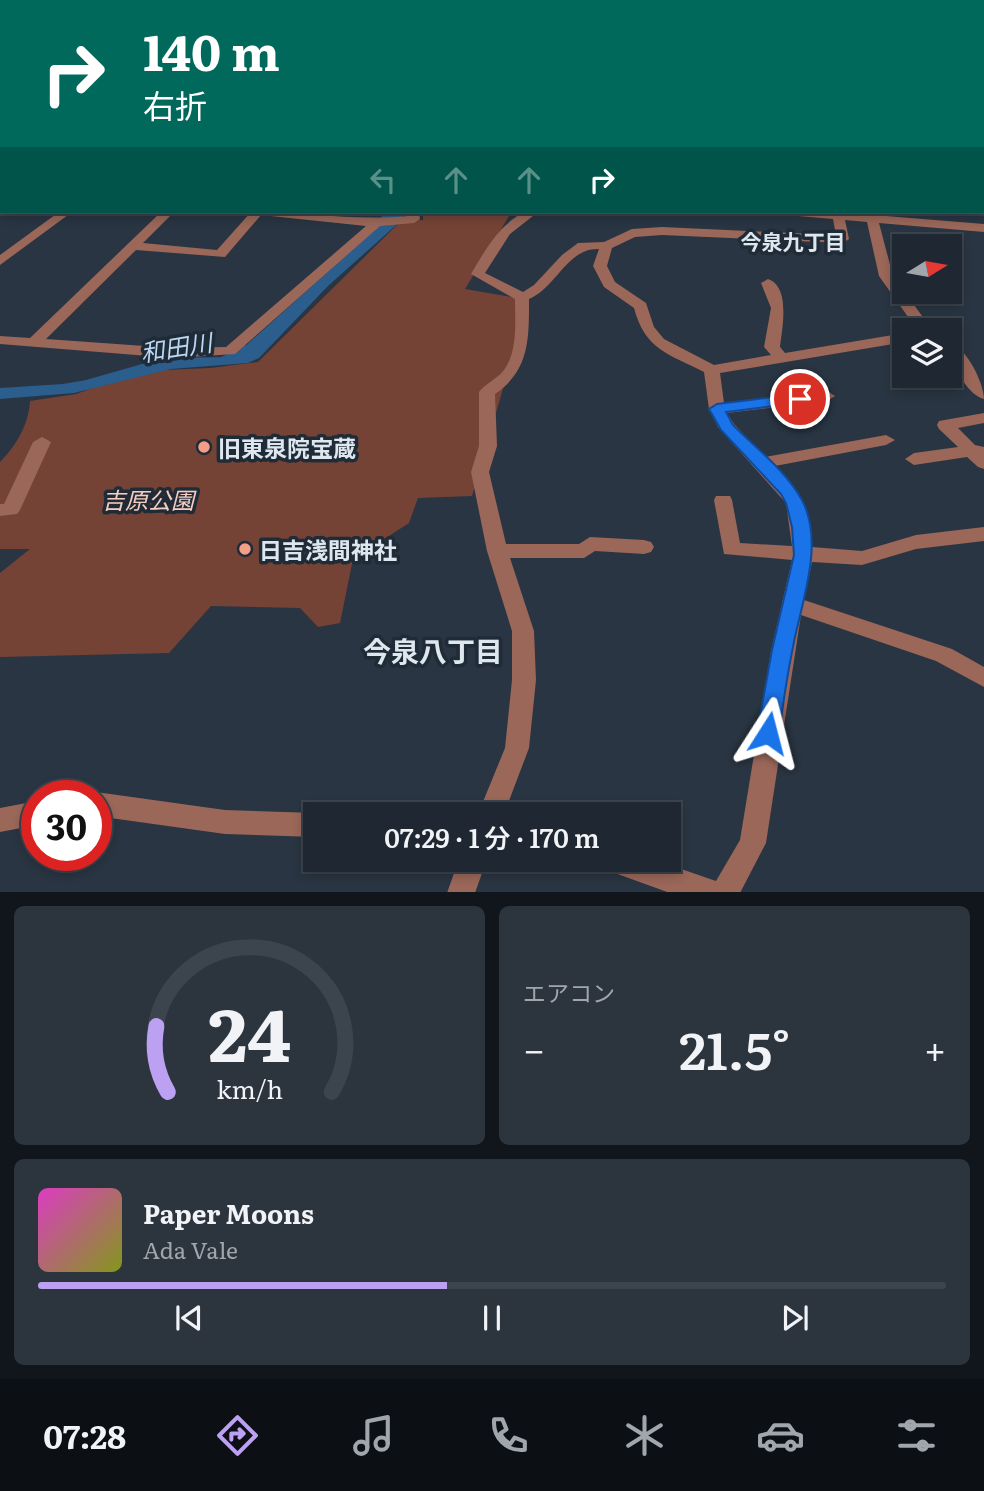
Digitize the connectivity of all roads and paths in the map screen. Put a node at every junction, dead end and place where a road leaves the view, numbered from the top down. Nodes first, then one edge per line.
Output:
1 (63, 214) edge
2 (166, 214) edge
3 (255, 214) edge
4 (284, 214) edge
5 (413, 214) edge
6 (528, 214) edge
7 (818, 214) edge
8 (838, 216) junction
9 (920, 217) edge
10 (872, 218) junction
11 (376, 223) junction
12 (984, 228) edge
13 (135, 246) junction
14 (606, 246) junction
15 (0, 261) edge
16 (886, 275) junction
17 (892, 276) edge
18 (768, 282) dead end
19 (522, 297) junction
20 (917, 318) edge
21 (892, 339) edge
22 (0, 340) edge
23 (33, 343) junction
24 (781, 358) junction
25 (962, 359) edge
26 (712, 370) junction
27 (984, 394) edge
28 (827, 396) dead end
29 (717, 409) junction
30 (984, 418) edge
31 (886, 440) dead end
32 (42, 442) dead end
33 (979, 454) edge
34 (914, 459) dead end
35 (761, 463) junction
36 (723, 500) dead end
37 (0, 510) edge
38 (984, 534) edge
39 (644, 547) dead end
40 (497, 551) junction
41 (803, 555) junction
42 (792, 604) junction
43 (984, 678) edge
44 (496, 802) edge
45 (112, 806) edge
46 (21, 816) edge
47 (0, 820) edge
48 (303, 825) edge
49 (468, 872) edge
50 (651, 872) edge
51 (461, 892) edge
52 (712, 892) edge
53 (724, 892) edge

1 - 15 street
2 - 13 street
3 - 13 street
4 - 11 street
5 - 11 street
6 - 19 street
7 - 8 street
8 - 10 street
8 - 14 street
9 - 10 street
9 - 12 street
10 - 16 street
11 - 23 street
13 - 23 street
14 - 19 street
14 - 26 street
16 - 17 street
16 - 20 street
18 - 24 street
19 - 40 street
21 - 24 street
22 - 23 street
24 - 26 street
25 - 27 street
26 - 29 street
28 - 29 street
29 - 35 street
30 - 33 street
31 - 35 street
32 - 37 street
33 - 34 street
35 - 41 street
36 - 41 street
38 - 41 street
39 - 40 street
40 - 44 street
41 - 42 street
42 - 43 street
42 - 53 street
45 - 48 street
46 - 47 street
49 - 51 street
50 - 52 street

